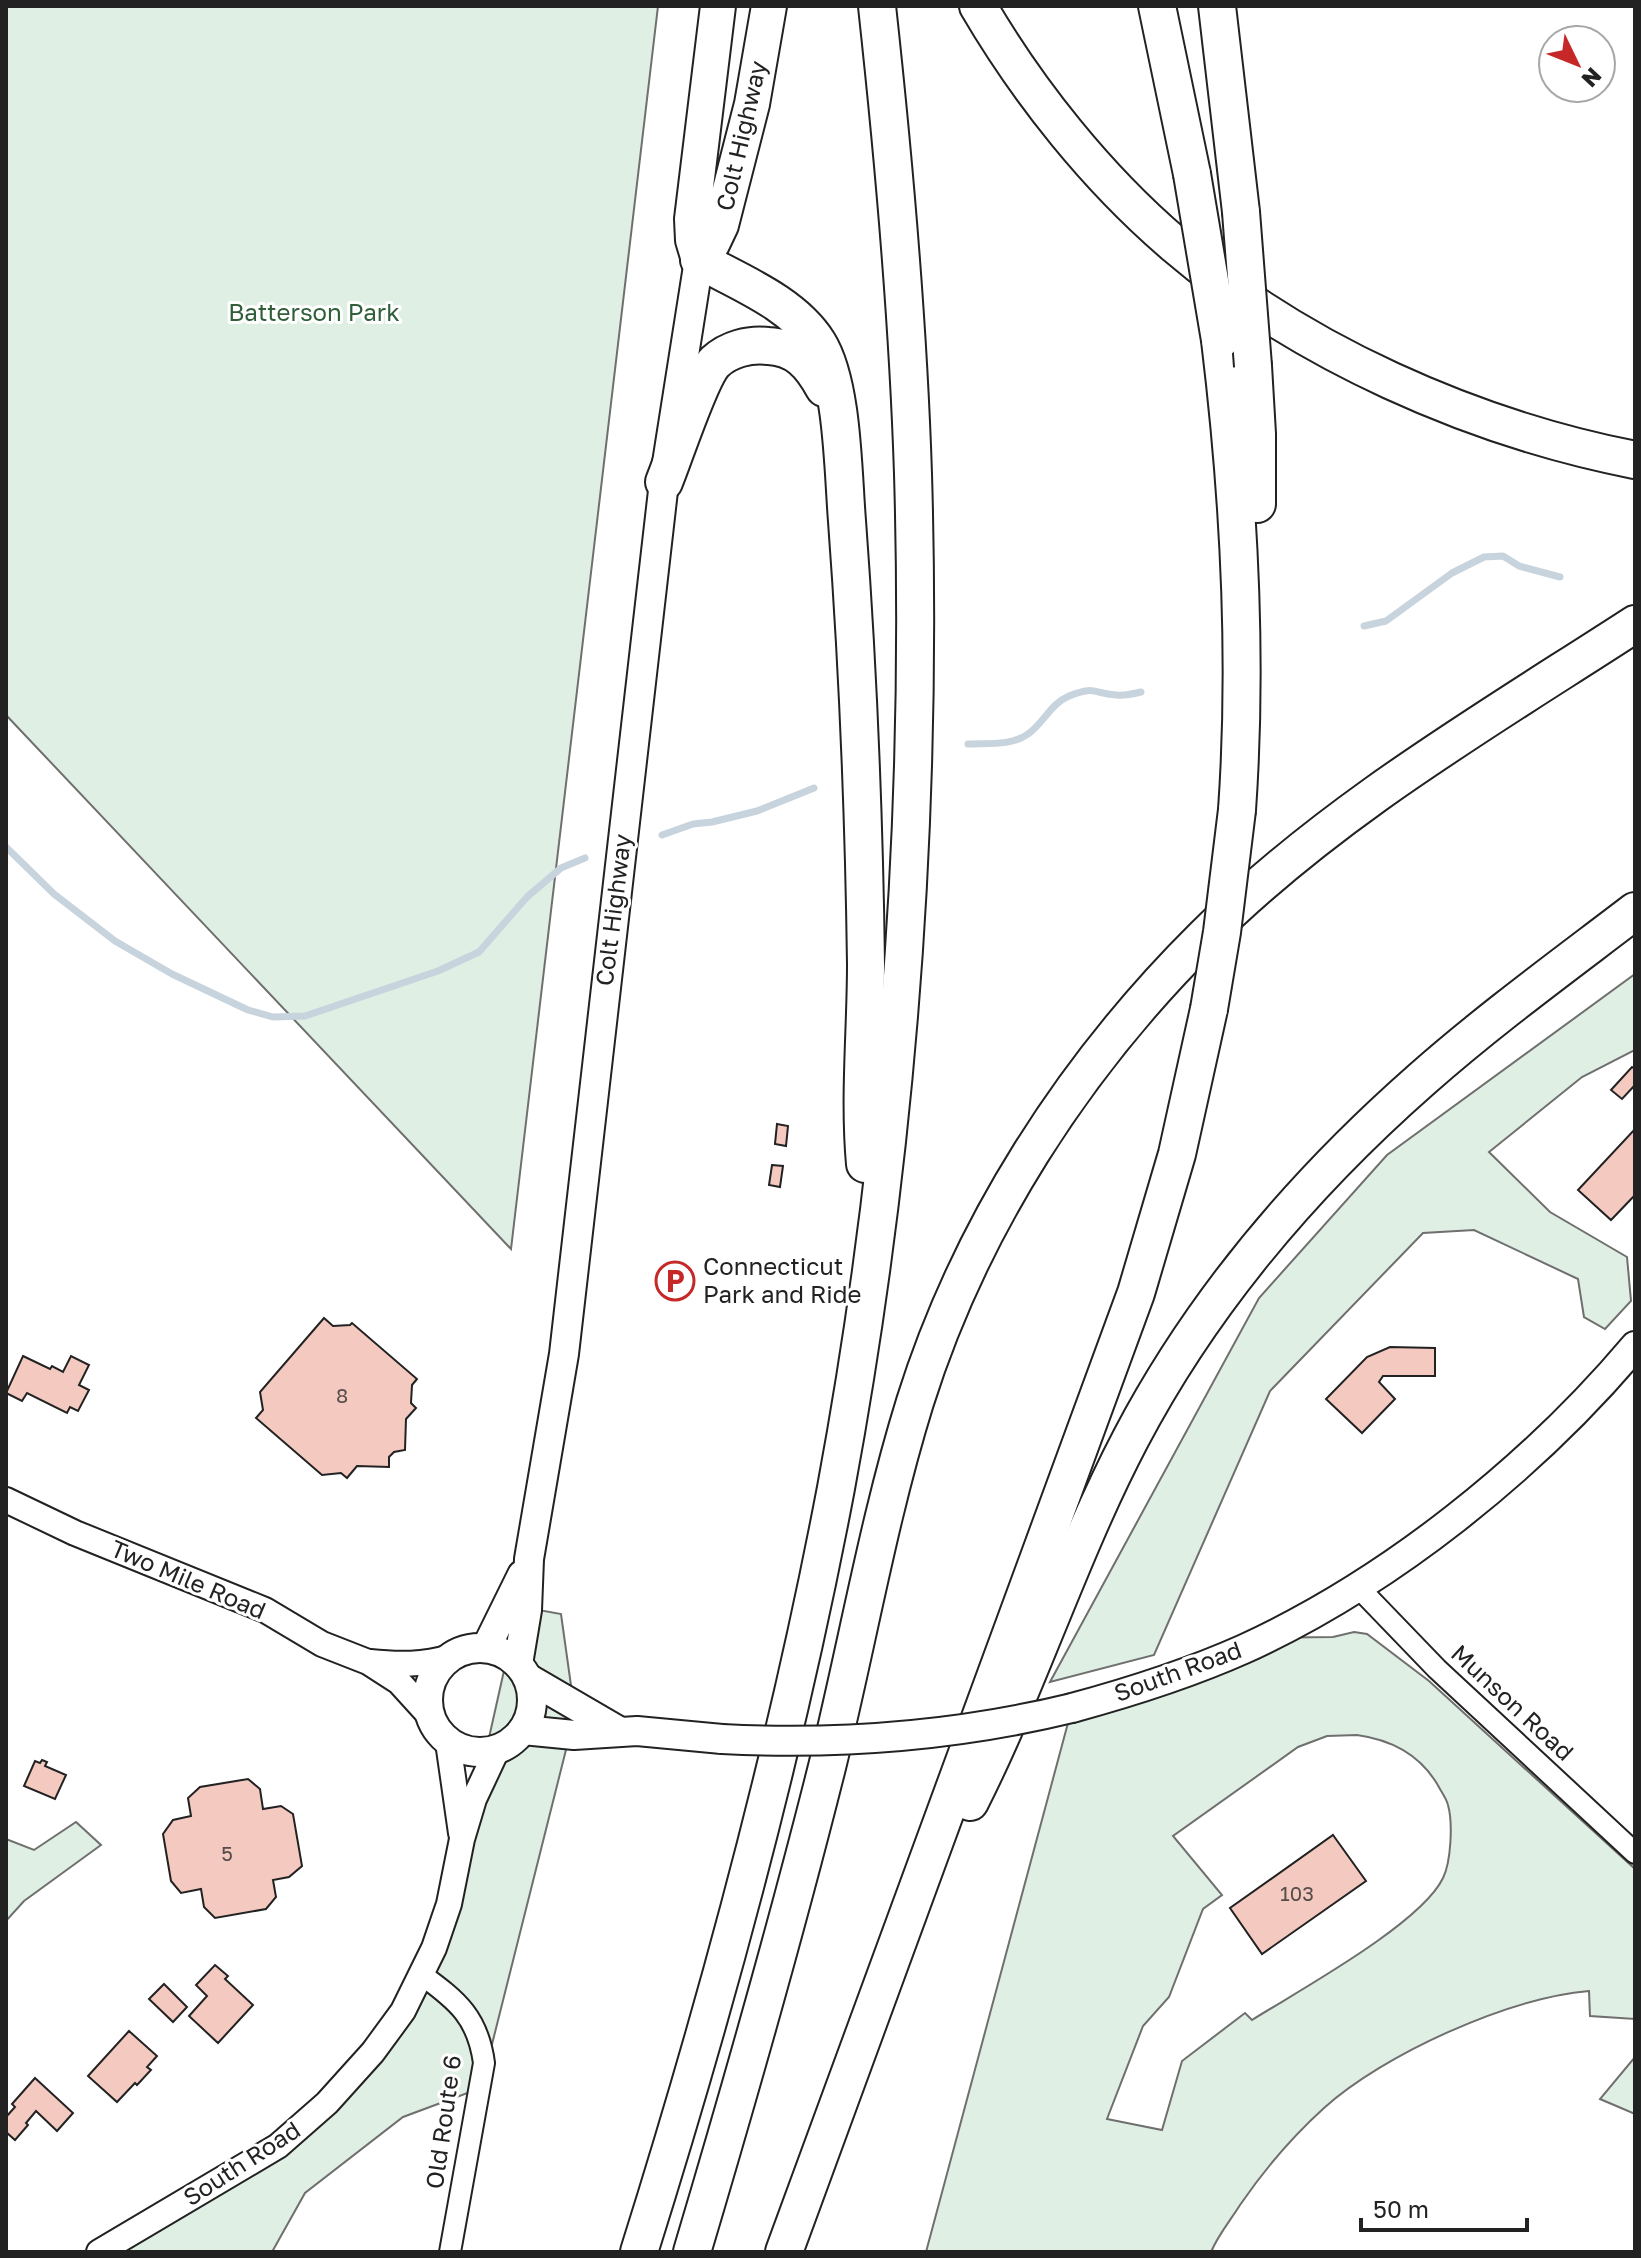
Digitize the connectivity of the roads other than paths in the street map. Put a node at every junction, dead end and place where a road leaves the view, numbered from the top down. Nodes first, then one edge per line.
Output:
1 (718, 6) edge
2 (769, 6) edge
3 (877, 6) edge
4 (978, 6) edge
5 (1157, 6) edge
6 (1217, 6) edge
7 (699, 260) junction
8 (838, 416) junction
9 (1635, 460) edge
10 (664, 482) junction
11 (1635, 624) edge
12 (1242, 668) junction
13 (1635, 911) edge
14 (875, 1229) junction
15 (1635, 1346) edge
16 (6, 1500) edge
17 (529, 1559) junction
18 (1357, 1586) junction
19 (486, 1648) junction
20 (451, 1657) junction
21 (368, 1662) junction
22 (523, 1671) junction
23 (429, 1715) junction
24 (523, 1730) junction
25 (619, 1731) junction
26 (448, 1742) junction
27 (497, 1750) junction
28 (462, 1839) junction
29 (1635, 1853) edge
30 (904, 1927) junction
31 (422, 1975) junction
32 (99, 2252) edge
33 (450, 2252) edge
34 (639, 2252) edge
35 (692, 2252) edge
36 (784, 2252) edge

1 - 7 highway, Colt Highway
2 - 7 highway, Colt Highway
3 - 14 highway
4 - 9 highway
5 - 12 highway, bridge
6 - 12 highway, bridge
7 - 8 highway
7 - 10 main road, Colt Highway
8 - 10 highway
8 - 14 highway
10 - 17 main road, Colt Highway
11 - 35 highway
12 - 30 highway, bridge
13 - 30 highway
14 - 34 highway
15 - 18 main road, South Road
16 - 21 street, Two Mile Road
17 - 19 main road, Colt Highway
17 - 22 main road, Colt Highway
18 - 25 main road, South Road, bridge
18 - 29 street, Munson Road
19 - 20 main road
19 - 22 main road
20 - 21 street, Two Mile Road
20 - 23 main road
21 - 23 street, Two Mile Road
22 - 24 main road
22 - 25 main road, South Road
23 - 26 main road
24 - 25 main road, South Road
24 - 27 main road
26 - 27 main road
26 - 28 street, South Road
27 - 28 street, South Road
28 - 31 street, South Road
30 - 36 highway
31 - 32 street, South Road
31 - 33 street, Old Route 6

